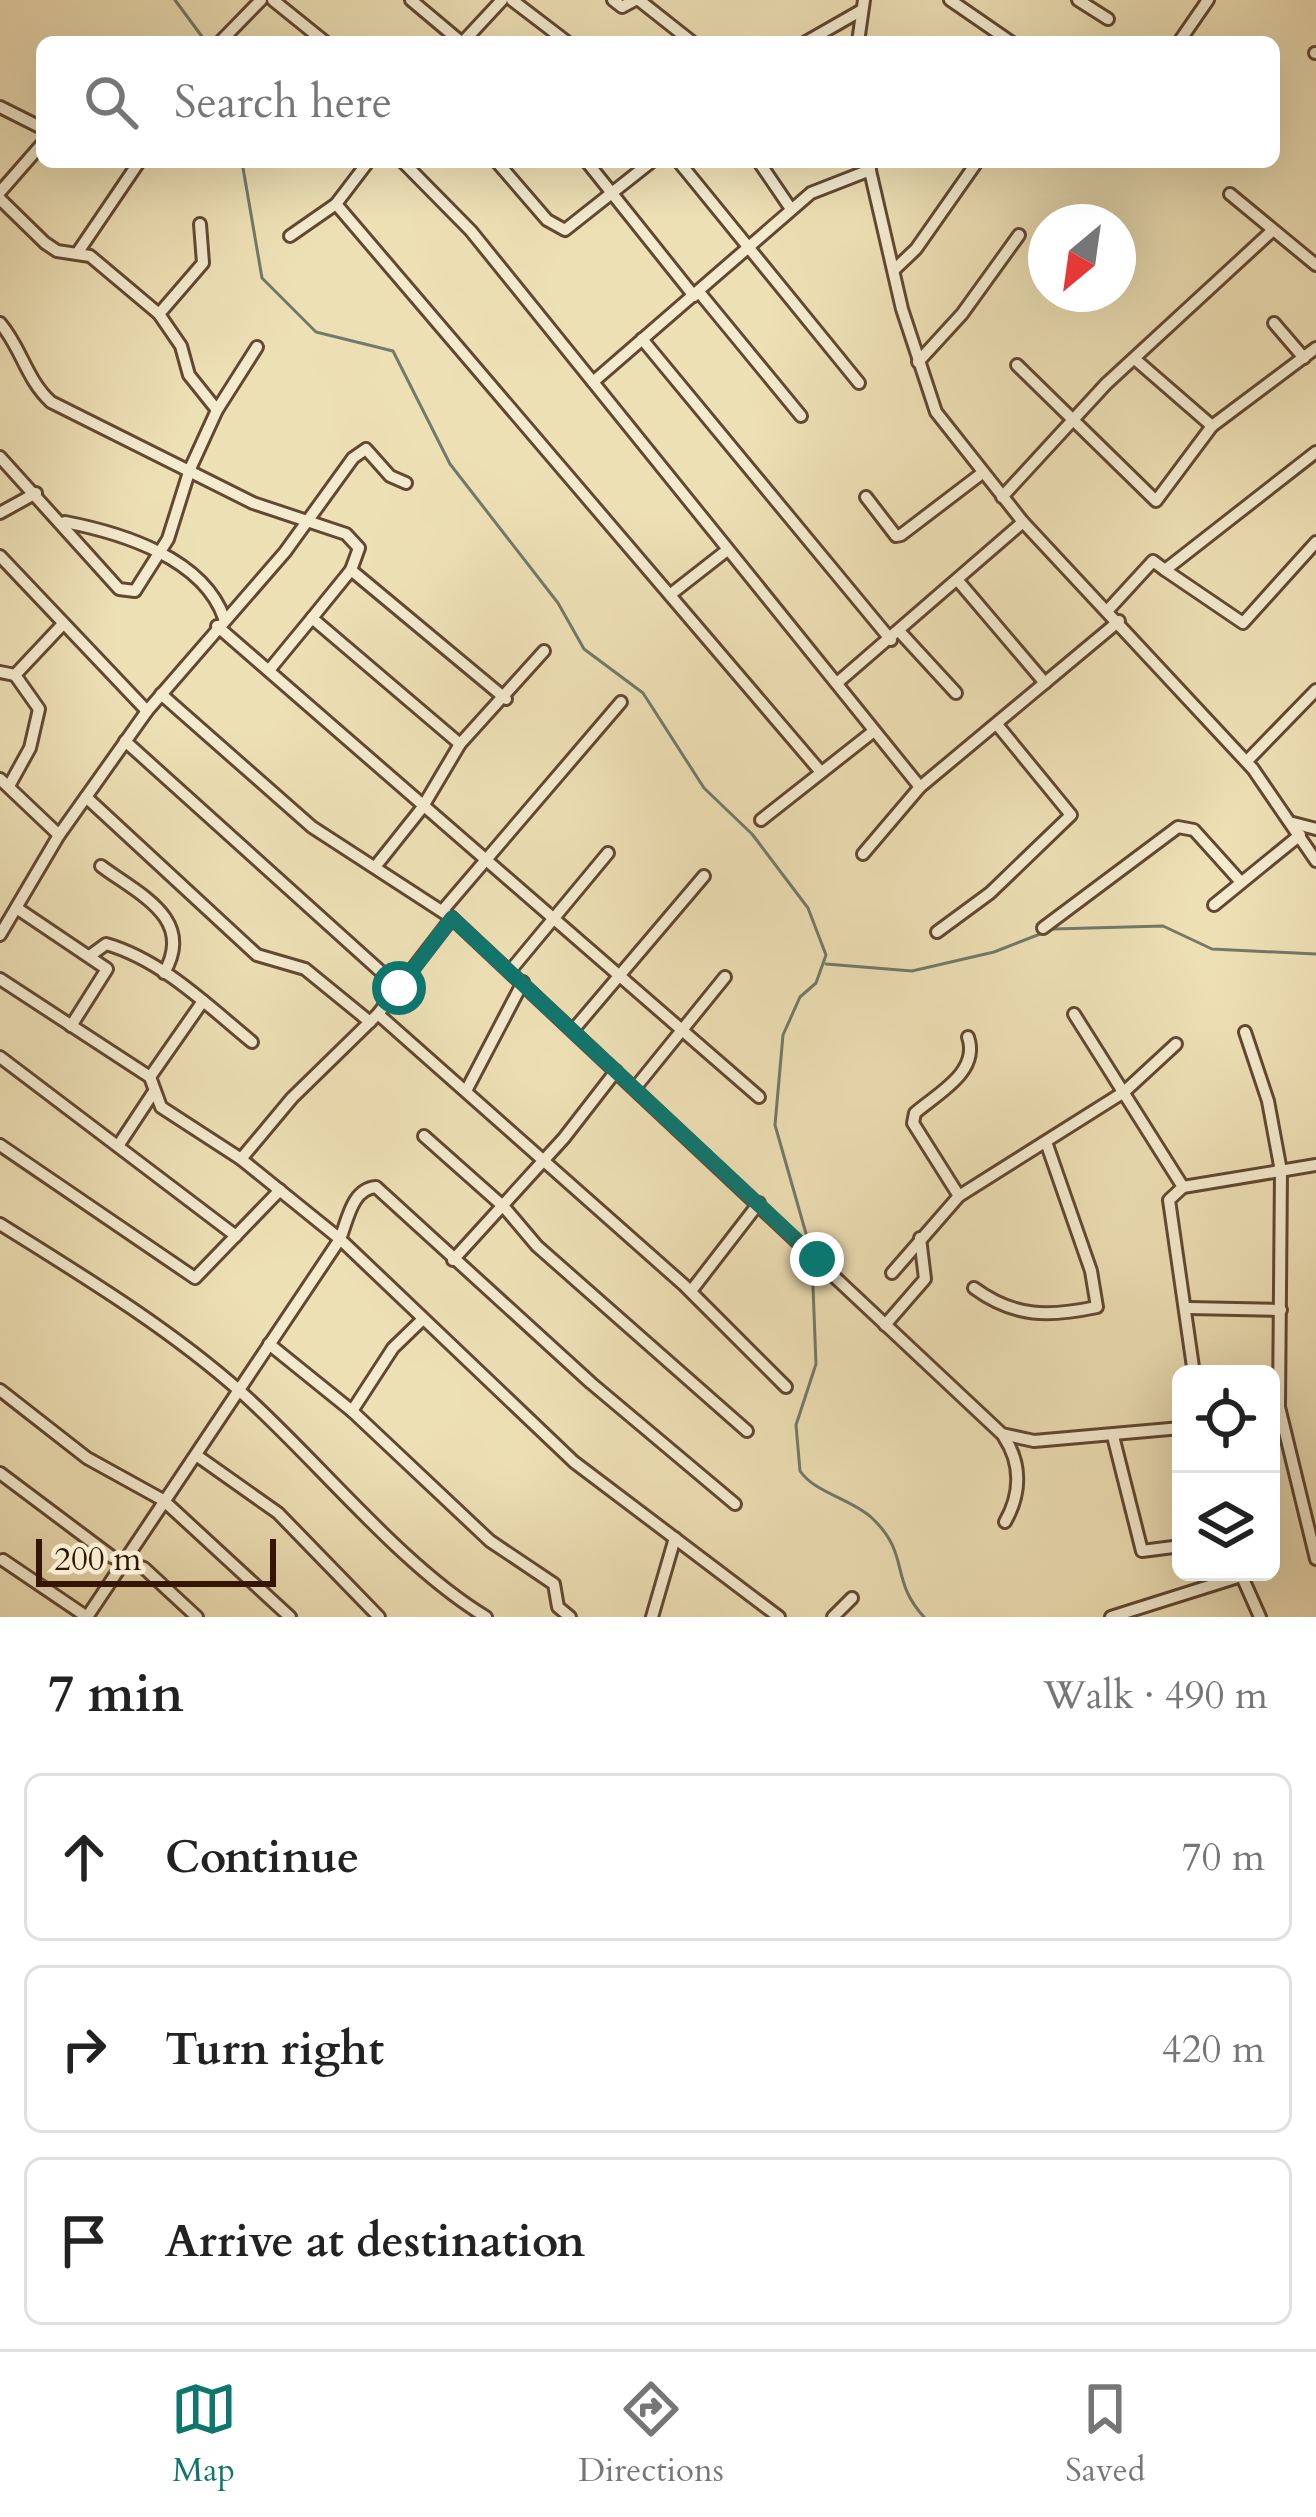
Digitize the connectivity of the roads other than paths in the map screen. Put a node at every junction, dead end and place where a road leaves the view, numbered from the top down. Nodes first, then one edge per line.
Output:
1 (261, 0) edge
2 (273, 0) edge
3 (411, 0) edge
4 (502, 0) edge
5 (512, 0) edge
6 (613, 0) edge
7 (637, 0) edge
8 (950, 0) edge
9 (1078, 0) edge
10 (1208, 0) edge
11 (863, 5) edge
12 (1108, 19) dead end
13 (225, 36) edge
14 (318, 36) edge
15 (463, 36) edge
16 (472, 36) edge
17 (560, 36) edge
18 (684, 36) edge
19 (815, 36) edge
20 (859, 36) edge
21 (998, 36) edge
22 (1183, 36) edge
23 (0, 107) edge
24 (36, 125) edge
25 (36, 151) edge
26 (135, 168) edge
27 (363, 168) edge
28 (409, 168) edge
29 (502, 168) edge
30 (592, 168) edge
31 (643, 168) edge
32 (684, 168) edge
33 (763, 168) edge
34 (865, 168) edge
35 (869, 168) edge
36 (972, 168) edge
37 (613, 191) junction
38 (1230, 194) dead end
39 (0, 196) edge
40 (336, 204) junction
41 (791, 209) junction
42 (200, 224) dead end
43 (1272, 231) junction
44 (1019, 235) dead end
45 (290, 236) dead end
46 (745, 247) junction
47 (79, 252) junction
48 (1316, 265) edge
49 (894, 270) junction
50 (697, 294) junction
51 (159, 314) junction
52 (0, 323) edge
53 (1274, 323) dead end
54 (642, 339) junction
55 (257, 347) dead end
56 (1316, 348) edge
57 (1304, 358) junction
58 (1136, 360) junction
59 (918, 362) junction
60 (1017, 364) dead end
61 (593, 382) junction
62 (859, 383) dead end
63 (218, 410) junction
64 (801, 416) dead end
65 (1071, 418) junction
66 (1212, 426) junction
67 (0, 458) edge
68 (1313, 460) edge
69 (190, 469) junction
70 (981, 474) junction
71 (406, 483) dead end
72 (36, 493) junction
73 (866, 497) dead end
74 (1002, 497) junction
75 (0, 513) edge
76 (309, 520) junction
77 (64, 522) junction
78 (1023, 522) junction
79 (1316, 542) edge
80 (726, 550) junction
81 (160, 553) junction
82 (0, 556) edge
83 (351, 570) junction
84 (1165, 570) junction
85 (959, 583) junction
86 (671, 594) junction
87 (1108, 610) junction
88 (312, 618) junction
89 (1119, 621) junction
90 (220, 622) junction
91 (62, 625) junction
92 (895, 636) junction
93 (544, 651) dead end
94 (270, 669) junction
95 (0, 672) edge
96 (15, 675) junction
97 (838, 683) junction
98 (1046, 683) junction
99 (1316, 690) edge
100 (956, 693) dead end
101 (161, 694) junction
102 (506, 699) junction
103 (621, 702) dead end
104 (146, 711) junction
105 (999, 727) junction
106 (874, 731) junction
107 (124, 742) junction
108 (460, 744) junction
109 (1246, 761) junction
110 (820, 771) junction
111 (4, 782) edge
112 (920, 787) junction
113 (86, 797) junction
114 (422, 808) junction
115 (761, 820) dead end
116 (1293, 823) junction
117 (1316, 830) edge
118 (59, 835) junction
119 (1300, 836) junction
120 (608, 853) dead end
121 (862, 854) dead end
122 (1316, 861) edge
123 (487, 862) junction
124 (101, 866) dead end
125 (375, 867) junction
126 (704, 876) dead end
127 (1239, 880) junction
128 (1214, 905) dead end
129 (18, 909) junction
130 (448, 914) junction
131 (552, 921) junction
132 (1043, 928) dead end
133 (937, 932) dead end
134 (0, 935) edge
135 (91, 955) junction
136 (510, 971) junction
137 (164, 973) junction
138 (622, 977) junction
139 (725, 977) dead end
140 (0, 979) edge
141 (523, 982) junction
142 (399, 988) junction
143 (202, 1001) junction
144 (1074, 1014) dead end
145 (374, 1018) junction
146 (71, 1026) junction
147 (684, 1029) junction
148 (574, 1030) junction
149 (1245, 1032) dead end
150 (968, 1037) dead end
151 (252, 1042) dead end
152 (1176, 1044) dead end
153 (0, 1057) edge
154 (616, 1071) junction
155 (149, 1077) junction
156 (635, 1088) junction
157 (466, 1091) junction
158 (1124, 1092) junction
159 (153, 1093) junction
160 (759, 1097) dead end
161 (424, 1136) dead end
162 (1046, 1142) junction
163 (120, 1143) junction
164 (0, 1145) edge
165 (241, 1160) junction
166 (544, 1160) junction
167 (1316, 1165) edge
168 (1281, 1171) junction
169 (1183, 1187) junction
170 (280, 1190) junction
171 (959, 1196) junction
172 (759, 1203) junction
173 (504, 1207) junction
174 (0, 1224) edge
175 (236, 1236) junction
176 (920, 1238) junction
177 (340, 1239) junction
178 (453, 1260) junction
179 (892, 1273) dead end
180 (974, 1288) dead end
181 (691, 1291) junction
182 (1189, 1308) junction
183 (1281, 1310) junction
184 (423, 1318) junction
185 (885, 1325) junction
186 (269, 1344) junction
187 (1193, 1365) edge
188 (786, 1387) dead end
189 (0, 1390) edge
190 (240, 1391) junction
191 (352, 1411) junction
192 (1172, 1429) edge
193 (747, 1431) dead end
194 (1002, 1434) junction
195 (1113, 1436) junction
196 (196, 1455) junction
197 (0, 1473) edge
198 (163, 1500) junction
199 (735, 1504) dead end
200 (1004, 1522) dead end
201 (675, 1538) junction
202 (1172, 1548) edge
203 (1316, 1559) edge
204 (3, 1560) dead end
205 (123, 1560) junction
206 (1220, 1581) edge
207 (1244, 1581) edge
208 (852, 1598) dead end
209 (87, 1617) edge
210 (197, 1617) edge
211 (290, 1617) edge
212 (379, 1617) edge
213 (486, 1617) edge
214 (570, 1617) edge
215 (652, 1617) edge
216 (779, 1617) edge
217 (833, 1617) edge
218 (1111, 1617) edge
219 (1260, 1617) edge

1 - 13 street
2 - 14 street
3 - 15 street
4 - 16 street
5 - 17 street
6 - 7 street
7 - 18 street
8 - 21 street
9 - 12 street
10 - 22 street
11 - 19 street
11 - 20 street
23 - 24 street
25 - 39 street
26 - 47 street
27 - 40 street
28 - 61 street
29 - 37 street
30 - 37 street
31 - 37 street
32 - 46 street
33 - 41 street
34 - 41 street
35 - 49 street
36 - 49 street
37 - 50 street
38 - 43 street
39 - 47 street
40 - 45 street
40 - 86 street
41 - 46 street
42 - 51 street
43 - 48 street
43 - 58 street
44 - 59 street
46 - 50 street
46 - 62 street
47 - 51 street
49 - 59 street
50 - 54 street
50 - 64 street
51 - 63 street
52 - 69 street
53 - 57 street
54 - 61 street
54 - 92 street
55 - 63 street
56 - 57 street
57 - 66 street
58 - 65 street
58 - 66 street
59 - 70 street
60 - 65 street
61 - 80 street
63 - 69 street
65 - 66 street
65 - 74 street
67 - 72 street
68 - 84 street
69 - 76 street
69 - 81 street
70 - 73 street
70 - 74 street
71 - 76 street
72 - 75 street
72 - 77 street
74 - 78 street
76 - 83 street
76 - 90 street
77 - 81 street
77 - 81 street
78 - 85 street
78 - 87 street
79 - 84 street
80 - 86 street
80 - 97 street
81 - 90 street
82 - 91 street
83 - 88 street
83 - 102 street
84 - 87 street
85 - 92 street
85 - 98 street
86 - 110 street
87 - 89 street
88 - 94 street
88 - 108 street
89 - 98 street
89 - 109 street
90 - 94 street
90 - 101 street
91 - 96 street
91 - 104 street
92 - 97 street
92 - 100 street
93 - 102 street
94 - 114 street
95 - 96 street
96 - 111 street
97 - 106 street
98 - 105 street
99 - 109 street
101 - 104 street
101 - 125 street
102 - 108 street
103 - 123 street
104 - 107 street
105 - 112 street
105 - 133 street
106 - 110 street
106 - 112 street
107 - 113 street
107 - 142 street
108 - 114 street
109 - 116 street
110 - 115 street
111 - 118 street
112 - 121 street
113 - 118 street
113 - 145 street
114 - 123 street
114 - 125 street
116 - 117 street
116 - 119 street
118 - 129 street
119 - 122 street
119 - 127 street
120 - 131 street
123 - 130 street
123 - 131 street
124 - 137 street
125 - 130 street
126 - 138 street
127 - 128 street
127 - 132 street
129 - 134 street
129 - 135 street
130 - 136 street
130 - 142 street
131 - 136 street
131 - 138 street
135 - 137 street
135 - 146 street
136 - 141 street
137 - 143 street
138 - 147 street
138 - 148 street
139 - 147 street
140 - 146 street
141 - 148 street
141 - 157 street
142 - 145 street
143 - 151 street
143 - 155 street
144 - 158 street
145 - 157 street
145 - 165 street
146 - 155 street
147 - 156 street
147 - 160 street
148 - 154 street
149 - 168 street
150 - 171 street
152 - 158 street
153 - 163 street
154 - 156 street
154 - 166 street
155 - 159 street
156 - 172 street
157 - 166 street
158 - 162 street
158 - 169 street
159 - 163 street
159 - 165 street
161 - 173 street
162 - 171 street
162 - 180 street
163 - 175 street
164 - 175 street
165 - 170 street
166 - 173 street
166 - 181 street
167 - 168 street
168 - 169 street
168 - 183 street
169 - 182 street
170 - 175 street
170 - 177 street
171 - 176 street
172 - 181 street
172 - 185 street
173 - 178 street
173 - 193 street
174 - 190 street
176 - 179 street
176 - 185 street
177 - 178 street
177 - 184 street
177 - 186 street
178 - 199 street
181 - 188 street
182 - 183 street
182 - 187 street
183 - 203 street
184 - 191 street
184 - 201 street
185 - 194 street
186 - 190 street
186 - 191 street
189 - 198 street
190 - 196 street
190 - 213 street
191 - 214 street
192 - 195 street
194 - 195 street
194 - 200 street
195 - 202 street
196 - 198 street
196 - 212 street
197 - 205 street
198 - 205 street
198 - 211 street
201 - 215 street
201 - 216 street
204 - 209 street
205 - 209 street
205 - 210 street
206 - 218 street
207 - 219 street
208 - 217 street

